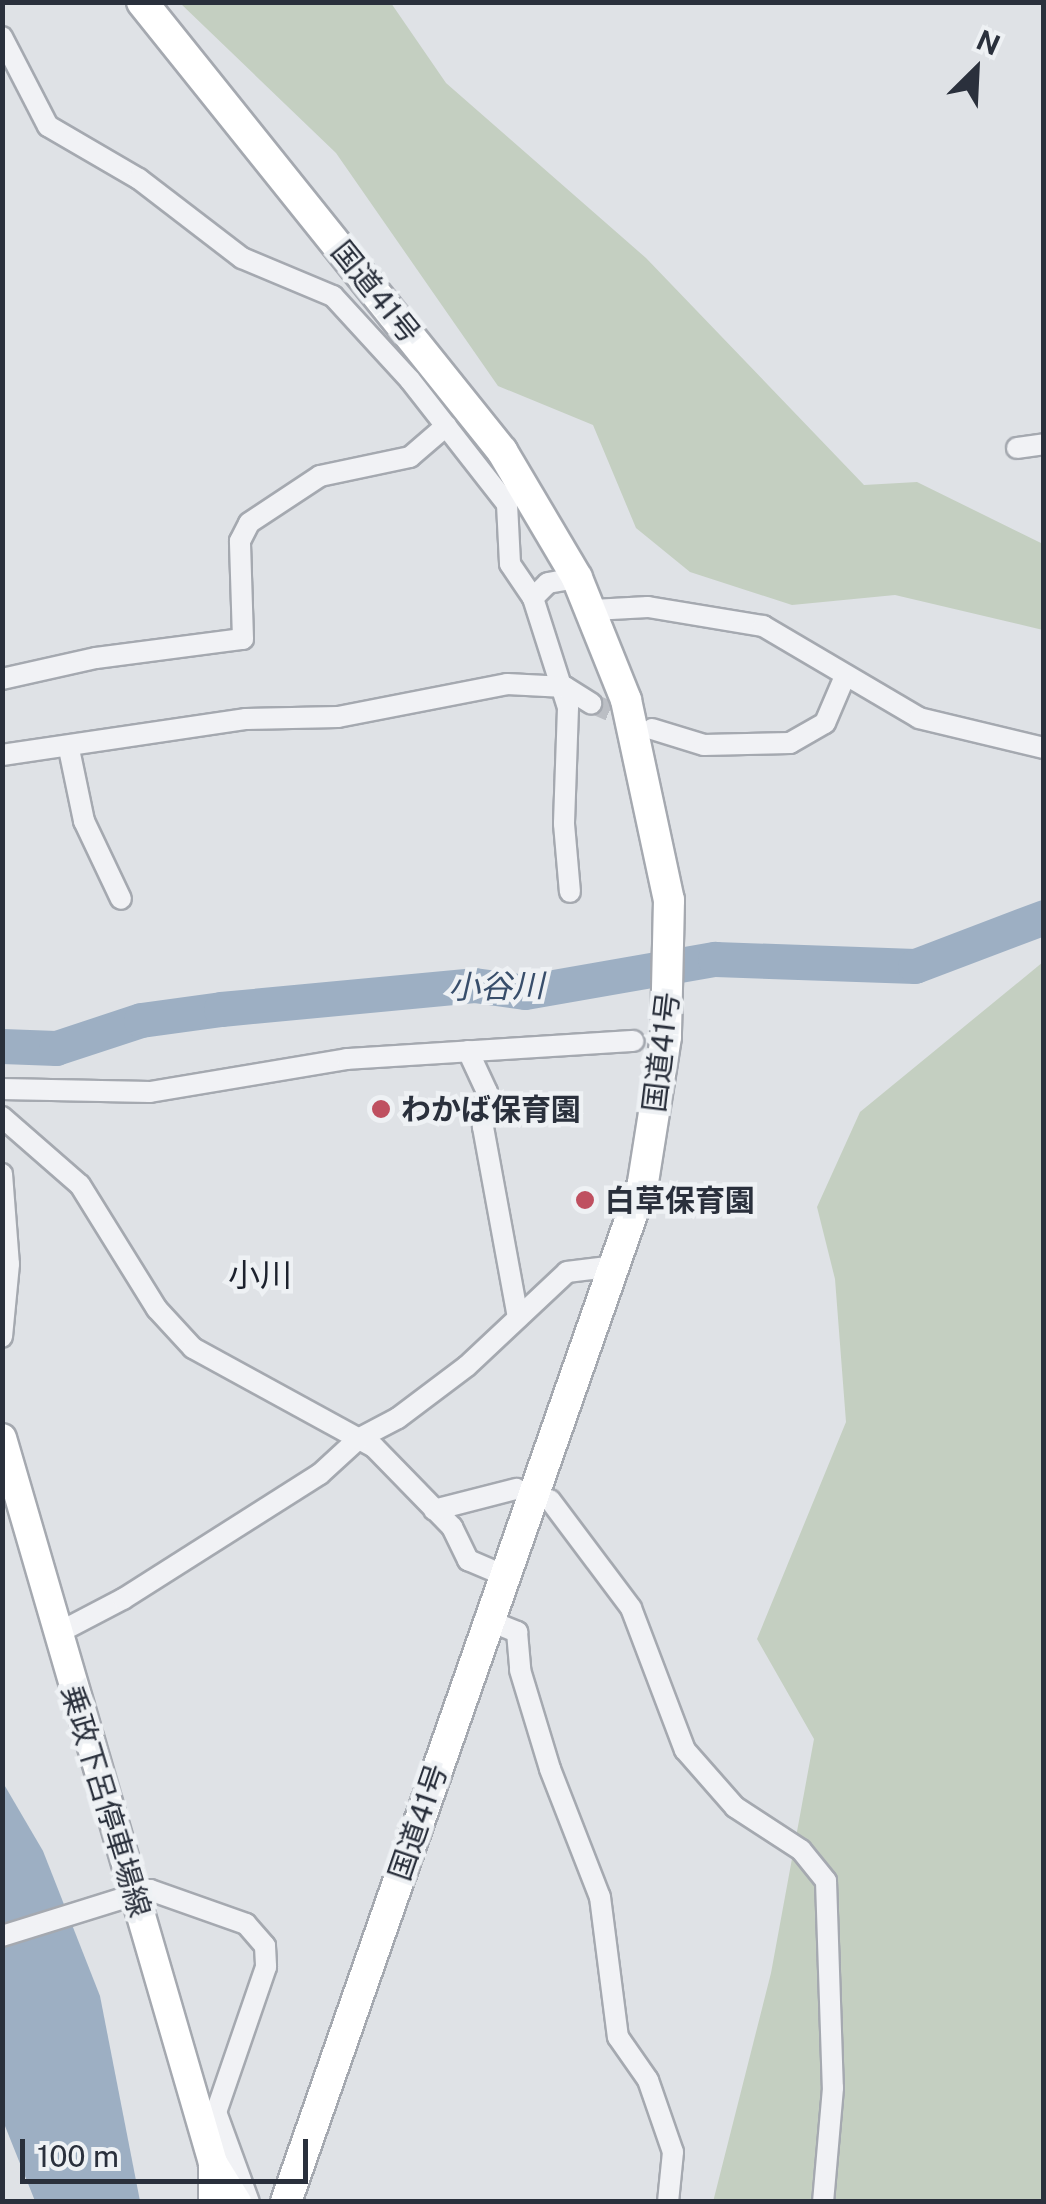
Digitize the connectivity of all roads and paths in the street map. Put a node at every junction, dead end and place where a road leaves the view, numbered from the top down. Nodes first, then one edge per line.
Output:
1 (142, 2) edge
2 (2, 38) edge
3 (446, 426) junction
4 (1044, 444) edge
5 (1016, 448) dead end
6 (577, 578) junction
7 (533, 598) junction
8 (593, 610) junction
9 (846, 676) junction
10 (2, 679) edge
11 (565, 687) junction
12 (591, 702) tunnel mouth
13 (652, 729) tunnel mouth
14 (1044, 748) edge
15 (69, 749) junction
16 (2, 755) edge
17 (570, 892) dead end
18 (121, 899) dead end
19 (633, 1041) dead end
20 (468, 1051) junction
21 (2, 1088) edge
22 (2, 1117) edge
23 (2, 1174) edge
24 (616, 1266) junction
25 (518, 1318) junction
26 (2, 1337) edge
27 (2, 1438) edge
28 (358, 1439) junction
29 (516, 1489) dead end
30 (550, 1500) dead end
31 (434, 1510) junction
32 (503, 1575) junction
33 (485, 1619) junction
34 (56, 1634) junction
35 (134, 1891) junction
36 (2, 1936) edge
37 (213, 2162) junction
38 (290, 2189) edge
39 (212, 2202) edge
40 (237, 2202) edge
41 (249, 2202) edge
42 (668, 2202) edge
43 (822, 2202) edge

1 - 6 highway, 国道41号
2 - 3 street
3 - 7 street
3 - 10 street
4 - 5 street
6 - 7 street
6 - 8 highway, 国道41号
7 - 11 street
8 - 9 street
8 - 24 highway, 国道41号
9 - 13 street
9 - 14 street
11 - 12 street
11 - 15 street
11 - 17 street
15 - 16 street
15 - 18 street
19 - 20 street
20 - 21 street
20 - 25 street
22 - 28 street
23 - 26 street
24 - 25 street
24 - 32 highway, 国道41号
25 - 28 street
27 - 34 main road, 乗政下呂停車場線
28 - 31 street
28 - 34 street
29 - 31 street
30 - 43 street
31 - 32 street
32 - 33 highway, 国道41号
33 - 38 highway, 国道41号
33 - 42 street
34 - 35 main road, 乗政下呂停車場線
35 - 36 street
35 - 37 main road, 乗政下呂停車場線
35 - 41 street
37 - 39 main road
37 - 40 main road

